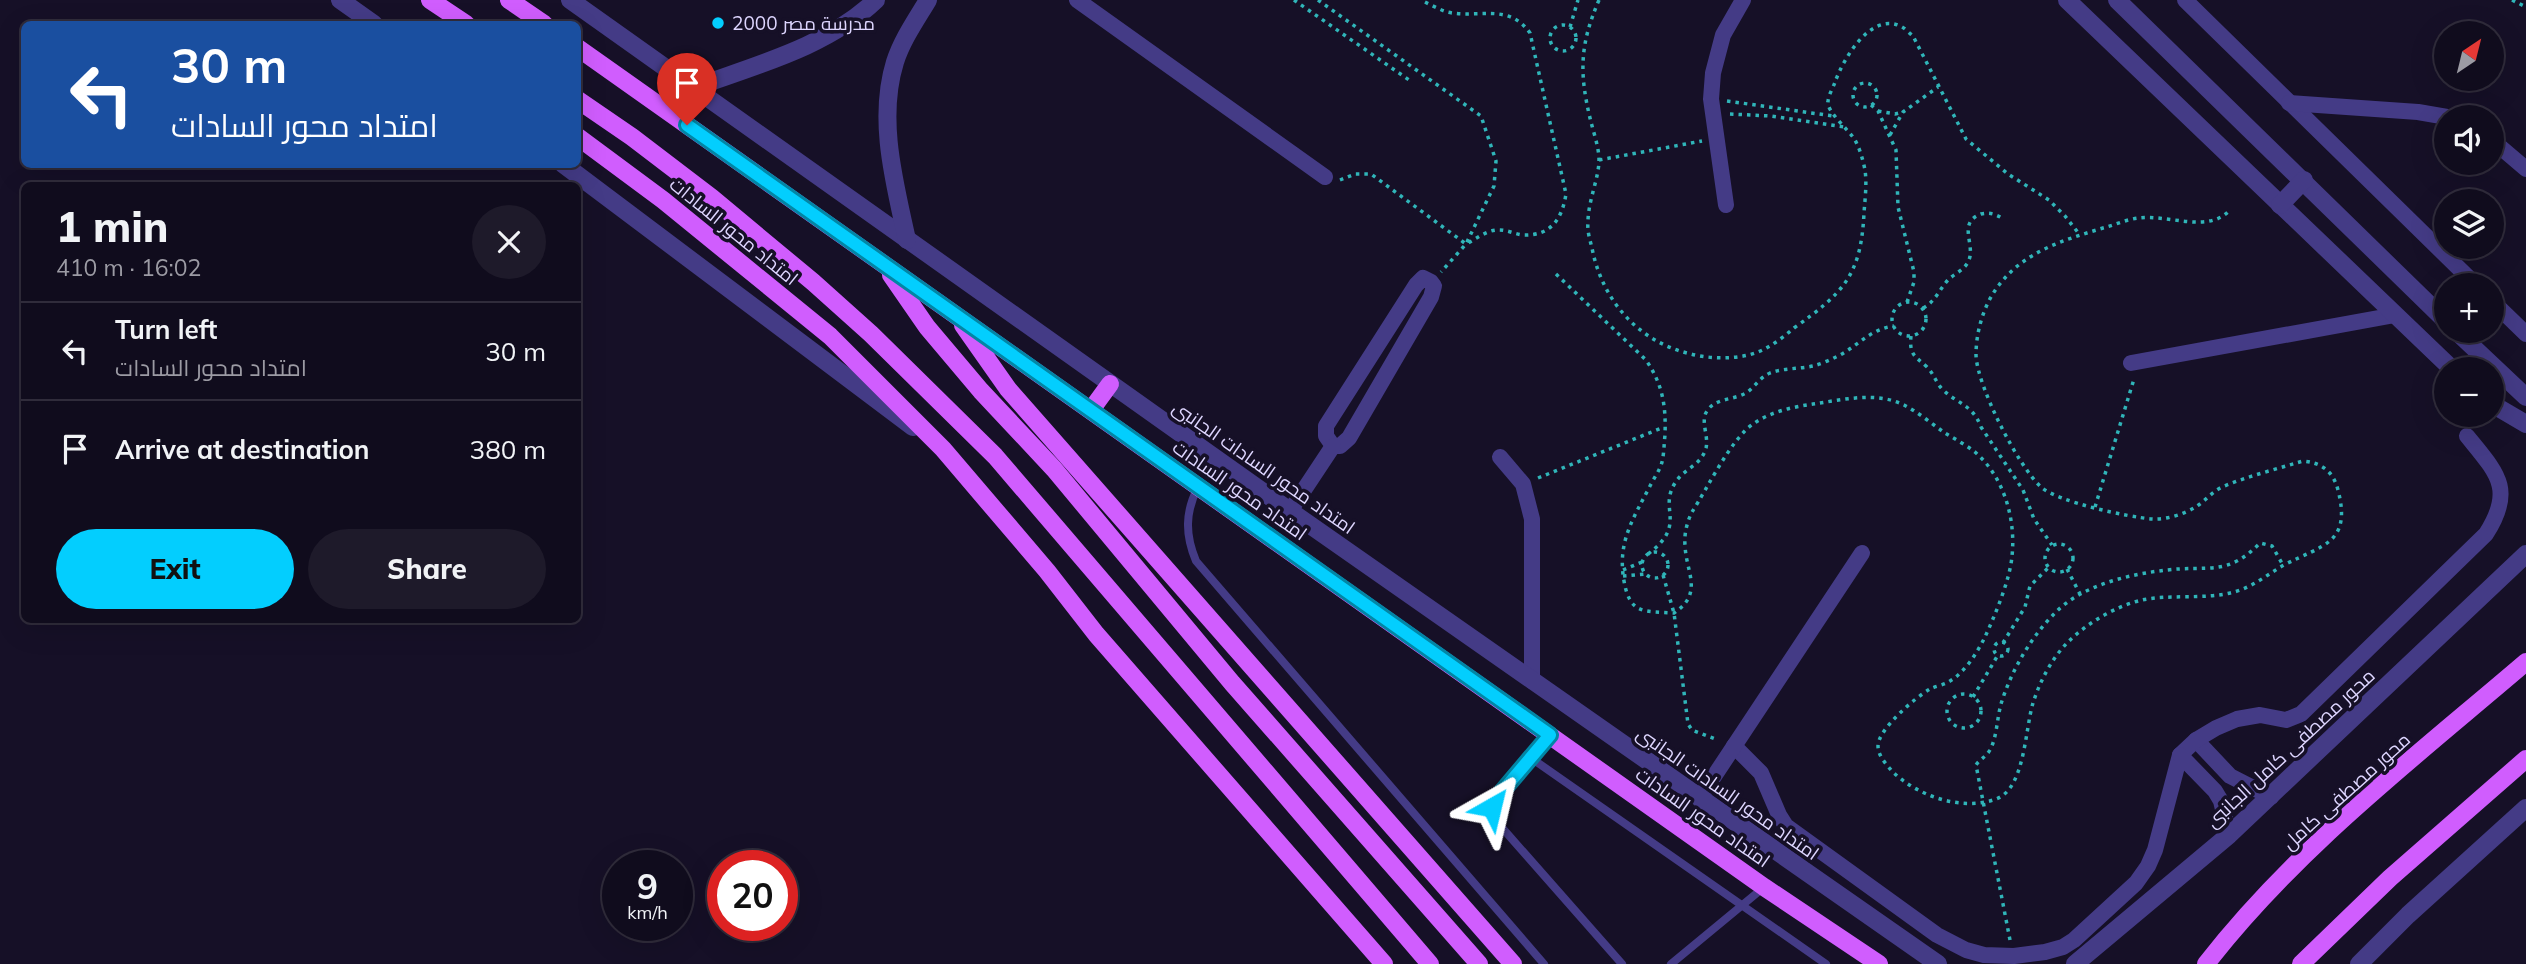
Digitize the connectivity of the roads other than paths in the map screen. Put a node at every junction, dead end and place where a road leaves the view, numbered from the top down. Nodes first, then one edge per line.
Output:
1 (341, 0) edge
2 (429, 0) edge
3 (509, 0) edge
4 (570, 0) edge
5 (876, 0) edge
6 (928, 0) edge
7 (1077, 0) edge
8 (1743, 0) edge
9 (2067, 0) edge
10 (2117, 0) edge
11 (2185, 0) edge
12 (370, 21) edge
13 (450, 21) edge
14 (461, 21) edge
15 (540, 21) edge
16 (581, 50) edge
17 (693, 88) junction
18 (581, 102) edge
19 (2289, 103) junction
20 (2434, 115) edge
21 (581, 138) edge
22 (2504, 150) edge
23 (568, 168) edge
24 (2526, 169) edge
25 (1325, 177) road end
26 (2304, 180) junction
27 (1726, 205) dead end
28 (2280, 205) junction
29 (908, 240) junction
30 (883, 264) junction
31 (2464, 273) edge
32 (2434, 309) edge
33 (2504, 313) edge
34 (2395, 315) junction
35 (958, 317) junction
36 (2526, 334) edge
37 (2469, 343) edge
38 (2479, 353) junction
39 (2439, 357) edge
40 (2475, 357) edge
41 (2131, 363) road end
42 (1110, 384) junction
43 (2526, 397) edge
44 (1091, 410) junction
45 (2504, 411) edge
46 (2526, 424) edge
47 (2467, 436) dead end
48 (1334, 446) junction
49 (943, 449) junction
50 (1500, 457) dead end
51 (1199, 486) junction
52 (1290, 512) junction
53 (1862, 553) dead end
54 (2526, 554) edge
55 (2526, 662) edge
56 (1532, 681) junction
57 (1550, 735) junction
58 (2196, 740) junction
59 (1734, 746) junction
60 (2180, 755) junction
61 (1531, 758) junction
62 (2526, 759) edge
63 (2271, 797) junction
64 (1699, 799) junction
65 (2526, 808) edge
66 (2229, 835) junction
67 (1764, 887) junction
68 (1742, 906) junction
69 (1384, 964) edge
70 (1430, 964) edge
71 (1479, 964) edge
72 (1513, 964) edge
73 (1544, 964) edge
74 (1622, 964) edge
75 (1671, 964) edge
76 (1826, 964) edge
77 (1880, 964) edge
78 (1938, 964) edge
79 (2075, 964) edge
80 (2206, 964) edge
81 (2301, 964) edge
82 (2359, 964) edge

1 - 12 street
2 - 13 main road
2 - 14 main road
3 - 15 main road
4 - 17 street, امتداد محور السادات الجانبى
5 - 17 street
6 - 29 street
7 - 25 street
8 - 27 street
9 - 28 street
10 - 26 street
11 - 19 street
16 - 30 main road, امتداد محور السادات
17 - 29 street, امتداد محور السادات الجانبى
18 - 70 main road, امتداد محور السادات
19 - 20 street
19 - 31 street
21 - 49 main road, امتداد محور السادات
22 - 24 street
23 - 49 street
26 - 28 street
26 - 32 street
28 - 34 street
29 - 42 street, امتداد محور السادات الجانبى
30 - 35 main road, امتداد محور السادات
30 - 71 main road
33 - 36 street
34 - 39 street
34 - 41 street
35 - 44 main road, امتداد محور السادات
35 - 72 main road
37 - 38 street
38 - 40 street
38 - 43 street
42 - 44 main road
42 - 52 street, امتداد محور السادات الجانبى
44 - 51 main road, امتداد محور السادات
45 - 46 street
47 - 58 street
48 - 48 street
48 - 52 street
49 - 69 main road, امتداد محور السادات
50 - 56 street
51 - 57 main road, امتداد محور السادات
51 - 73 lane
52 - 56 street, امتداد محور السادات الجانبى
53 - 59 street
54 - 63 street, محور مصطفى كامل الجانبى
55 - 80 main road, محور مصطفى كامل
56 - 64 street, امتداد محور السادات الجانبى
57 - 61 lane
57 - 67 main road, امتداد محور السادات
58 - 60 street
58 - 63 street
59 - 60 street
59 - 64 street
60 - 66 street
61 - 68 lane
61 - 74 lane
62 - 81 main road
63 - 66 street, محور مصطفى كامل الجانبى
64 - 78 street, امتداد محور السادات الجانبى
65 - 82 street
66 - 79 street, محور مصطفى كامل الجانبى
67 - 68 lane
67 - 77 main road, امتداد محور السادات
68 - 75 lane
68 - 76 lane

